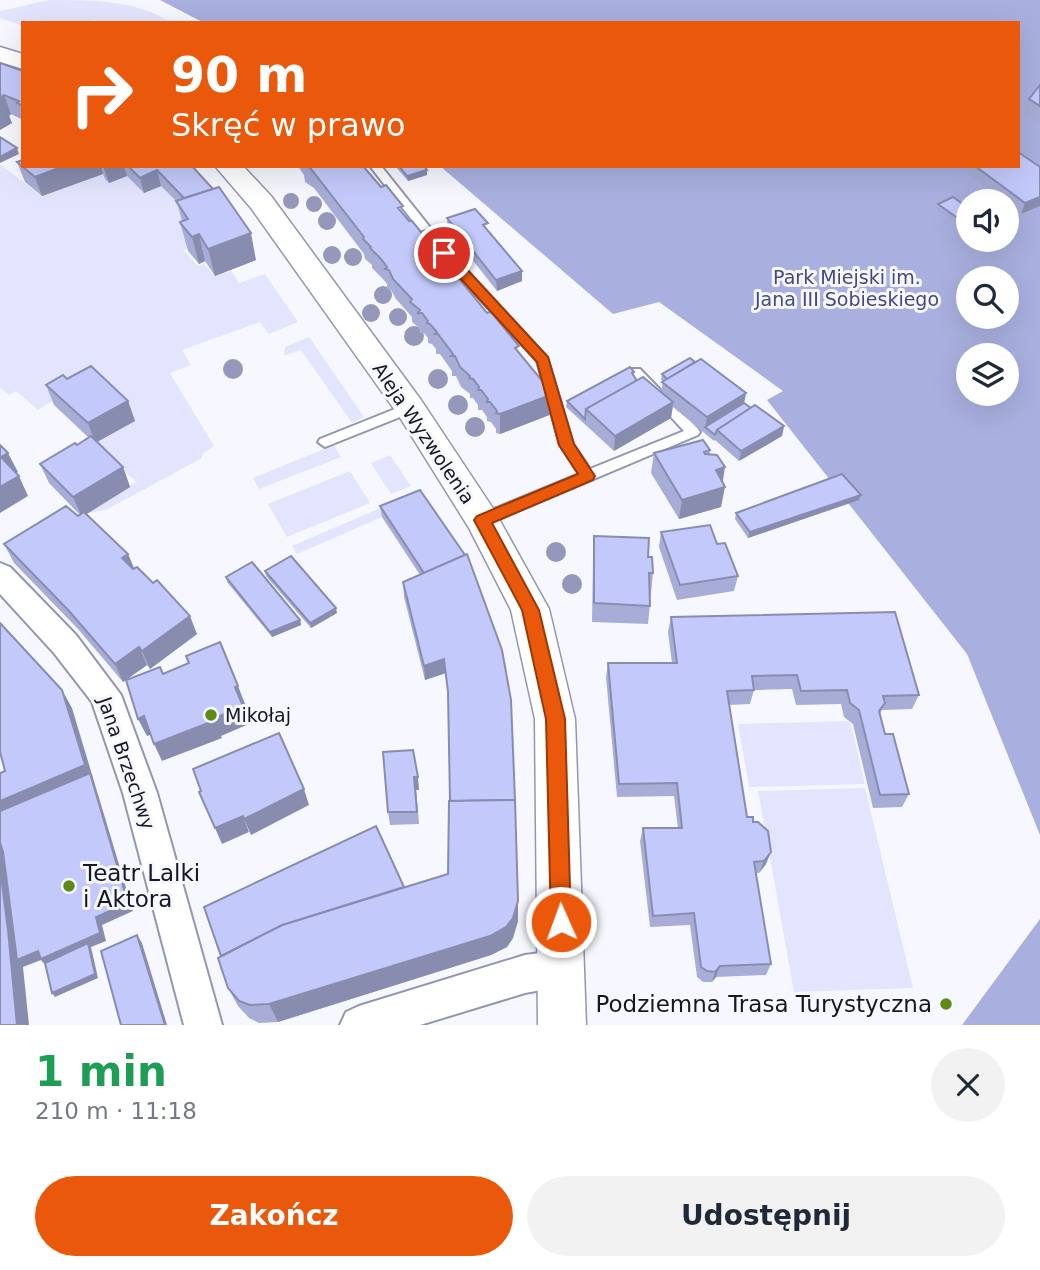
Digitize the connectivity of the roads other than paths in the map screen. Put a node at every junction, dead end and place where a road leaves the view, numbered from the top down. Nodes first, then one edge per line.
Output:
1 (0, 54) edge
2 (21, 61) edge
3 (230, 168) edge
4 (377, 168) edge
5 (636, 372) edge
6 (410, 408) junction
7 (325, 442) dead end
8 (587, 476) junction
9 (482, 520) junction
10 (0, 575) edge
11 (563, 968) junction
12 (203, 1025) edge
13 (359, 1025) edge
14 (562, 1025) edge

1 - 2 street
3 - 6 street, Aleja Wyzwolenia
4 - 8 lane
5 - 8 lane
6 - 7 lane
6 - 9 street, Aleja Wyzwolenia
8 - 9 lane
9 - 11 street, Aleja Wyzwolenia
10 - 12 street, Jana Brzechwy
11 - 13 street
11 - 14 street, Aleja Wyzwolenia

